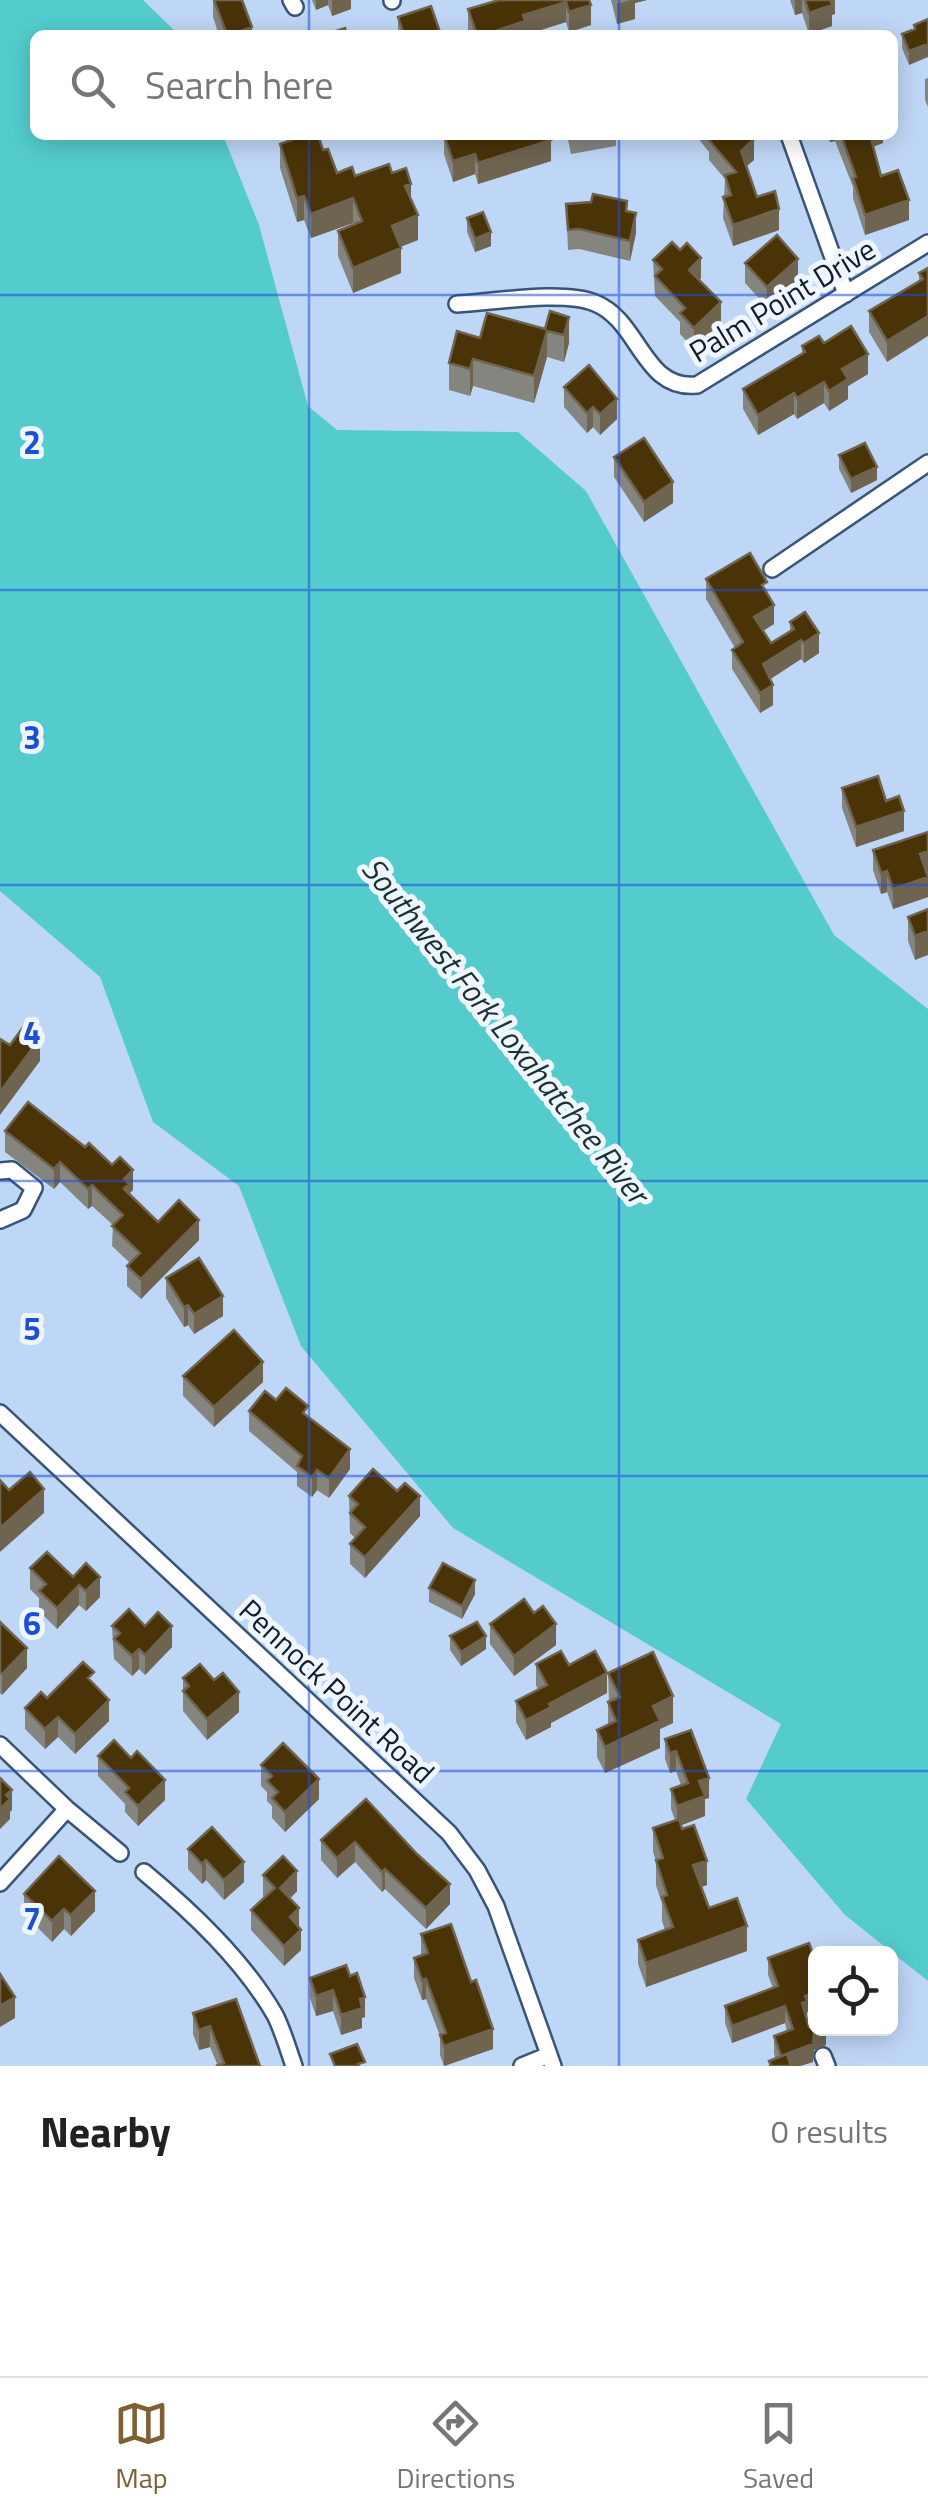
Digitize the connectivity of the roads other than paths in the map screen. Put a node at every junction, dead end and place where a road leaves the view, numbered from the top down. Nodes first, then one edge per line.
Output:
1 (791, 140) edge
2 (928, 243) edge
3 (846, 294) junction
4 (457, 304) dead end
5 (928, 464) edge
6 (772, 569) dead end
7 (0, 1170) edge
8 (0, 1220) edge
9 (0, 1414) edge
10 (0, 1745) edge
11 (67, 1809) junction
12 (120, 1853) dead end
13 (144, 1872) dead end
14 (0, 1883) edge
15 (551, 2060) edge
16 (294, 2066) edge
17 (522, 2066) edge

1 - 3 street
2 - 3 street, Palm Point Drive
3 - 4 street, Palm Point Drive
5 - 6 street
7 - 8 street
9 - 15 street, Pennock Point Road
10 - 11 street
11 - 12 street
11 - 14 street
13 - 16 street
15 - 17 street

